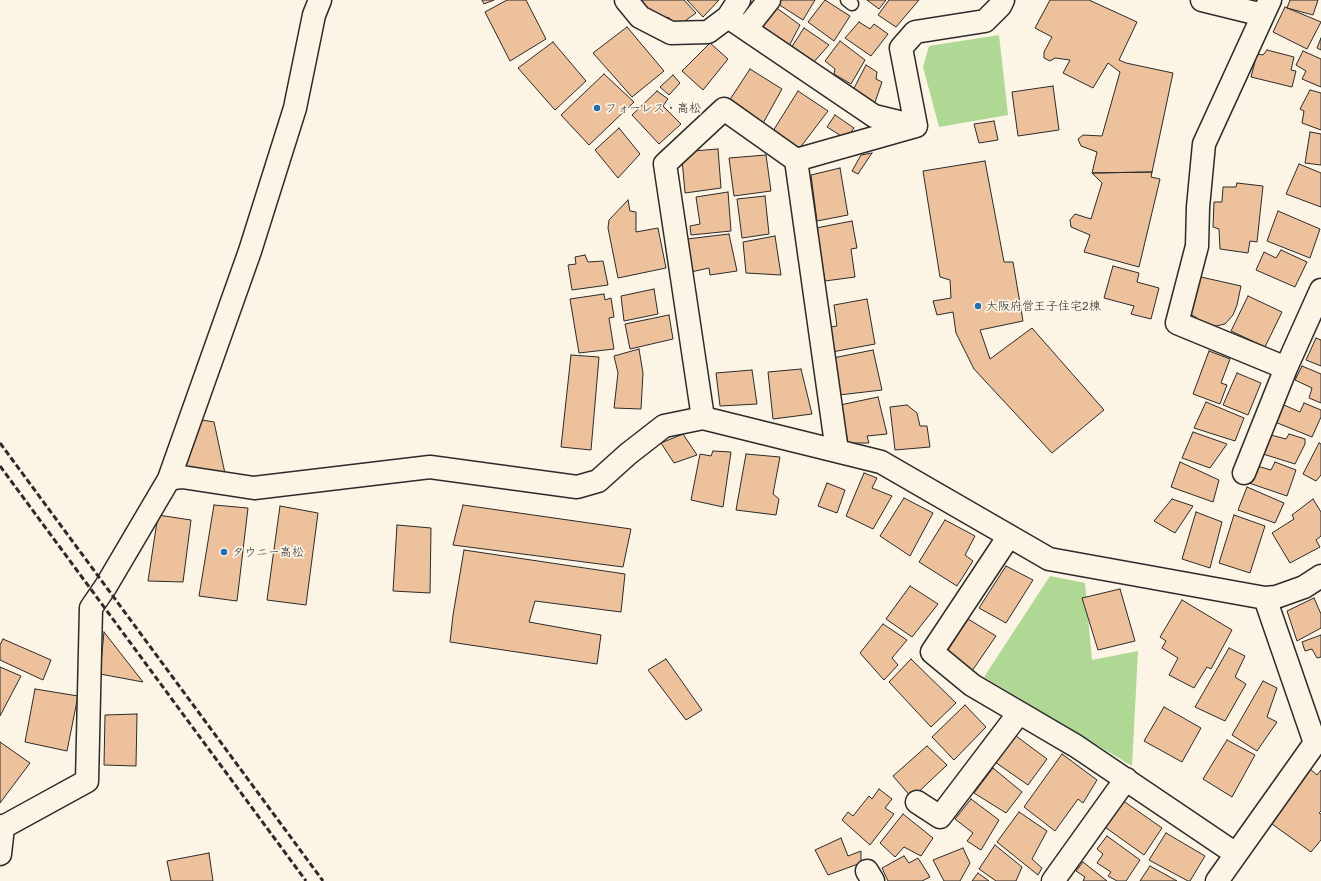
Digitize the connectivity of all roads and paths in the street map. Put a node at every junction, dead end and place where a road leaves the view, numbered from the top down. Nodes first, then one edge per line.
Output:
1 (320, 0) edge
2 (626, 0) edge
3 (770, 0) edge
4 (1003, 0) edge
5 (1202, 0) edge
6 (1266, 8) edge
7 (733, 9) edge
8 (746, 29) junction
9 (916, 126) junction
10 (796, 160) junction
11 (1321, 290) edge
12 (1286, 368) junction
13 (703, 418) junction
14 (837, 451) junction
15 (1244, 473) dead end
16 (169, 479) junction
17 (1009, 536) junction
18 (1321, 576) edge
19 (1265, 598) junction
20 (1019, 713) junction
21 (1315, 724) edge
22 (1126, 779) junction
23 (917, 802) dead end
24 (1, 826) edge
25 (0, 854) edge
26 (1236, 854) junction
27 (1053, 881) edge
28 (1217, 881) edge

1 - 16 street
2 - 7 street
3 - 8 street
4 - 9 street
5 - 6 street
6 - 12 street
7 - 8 street
8 - 9 street
9 - 10 street
10 - 13 street
10 - 14 street
11 - 12 street
12 - 15 street
13 - 14 street
13 - 16 street
14 - 17 street
16 - 24 street
17 - 19 street
17 - 20 street
18 - 19 street
19 - 21 street
20 - 22 street
20 - 23 street
21 - 26 street
22 - 26 street
22 - 27 street
24 - 25 street
26 - 28 street

